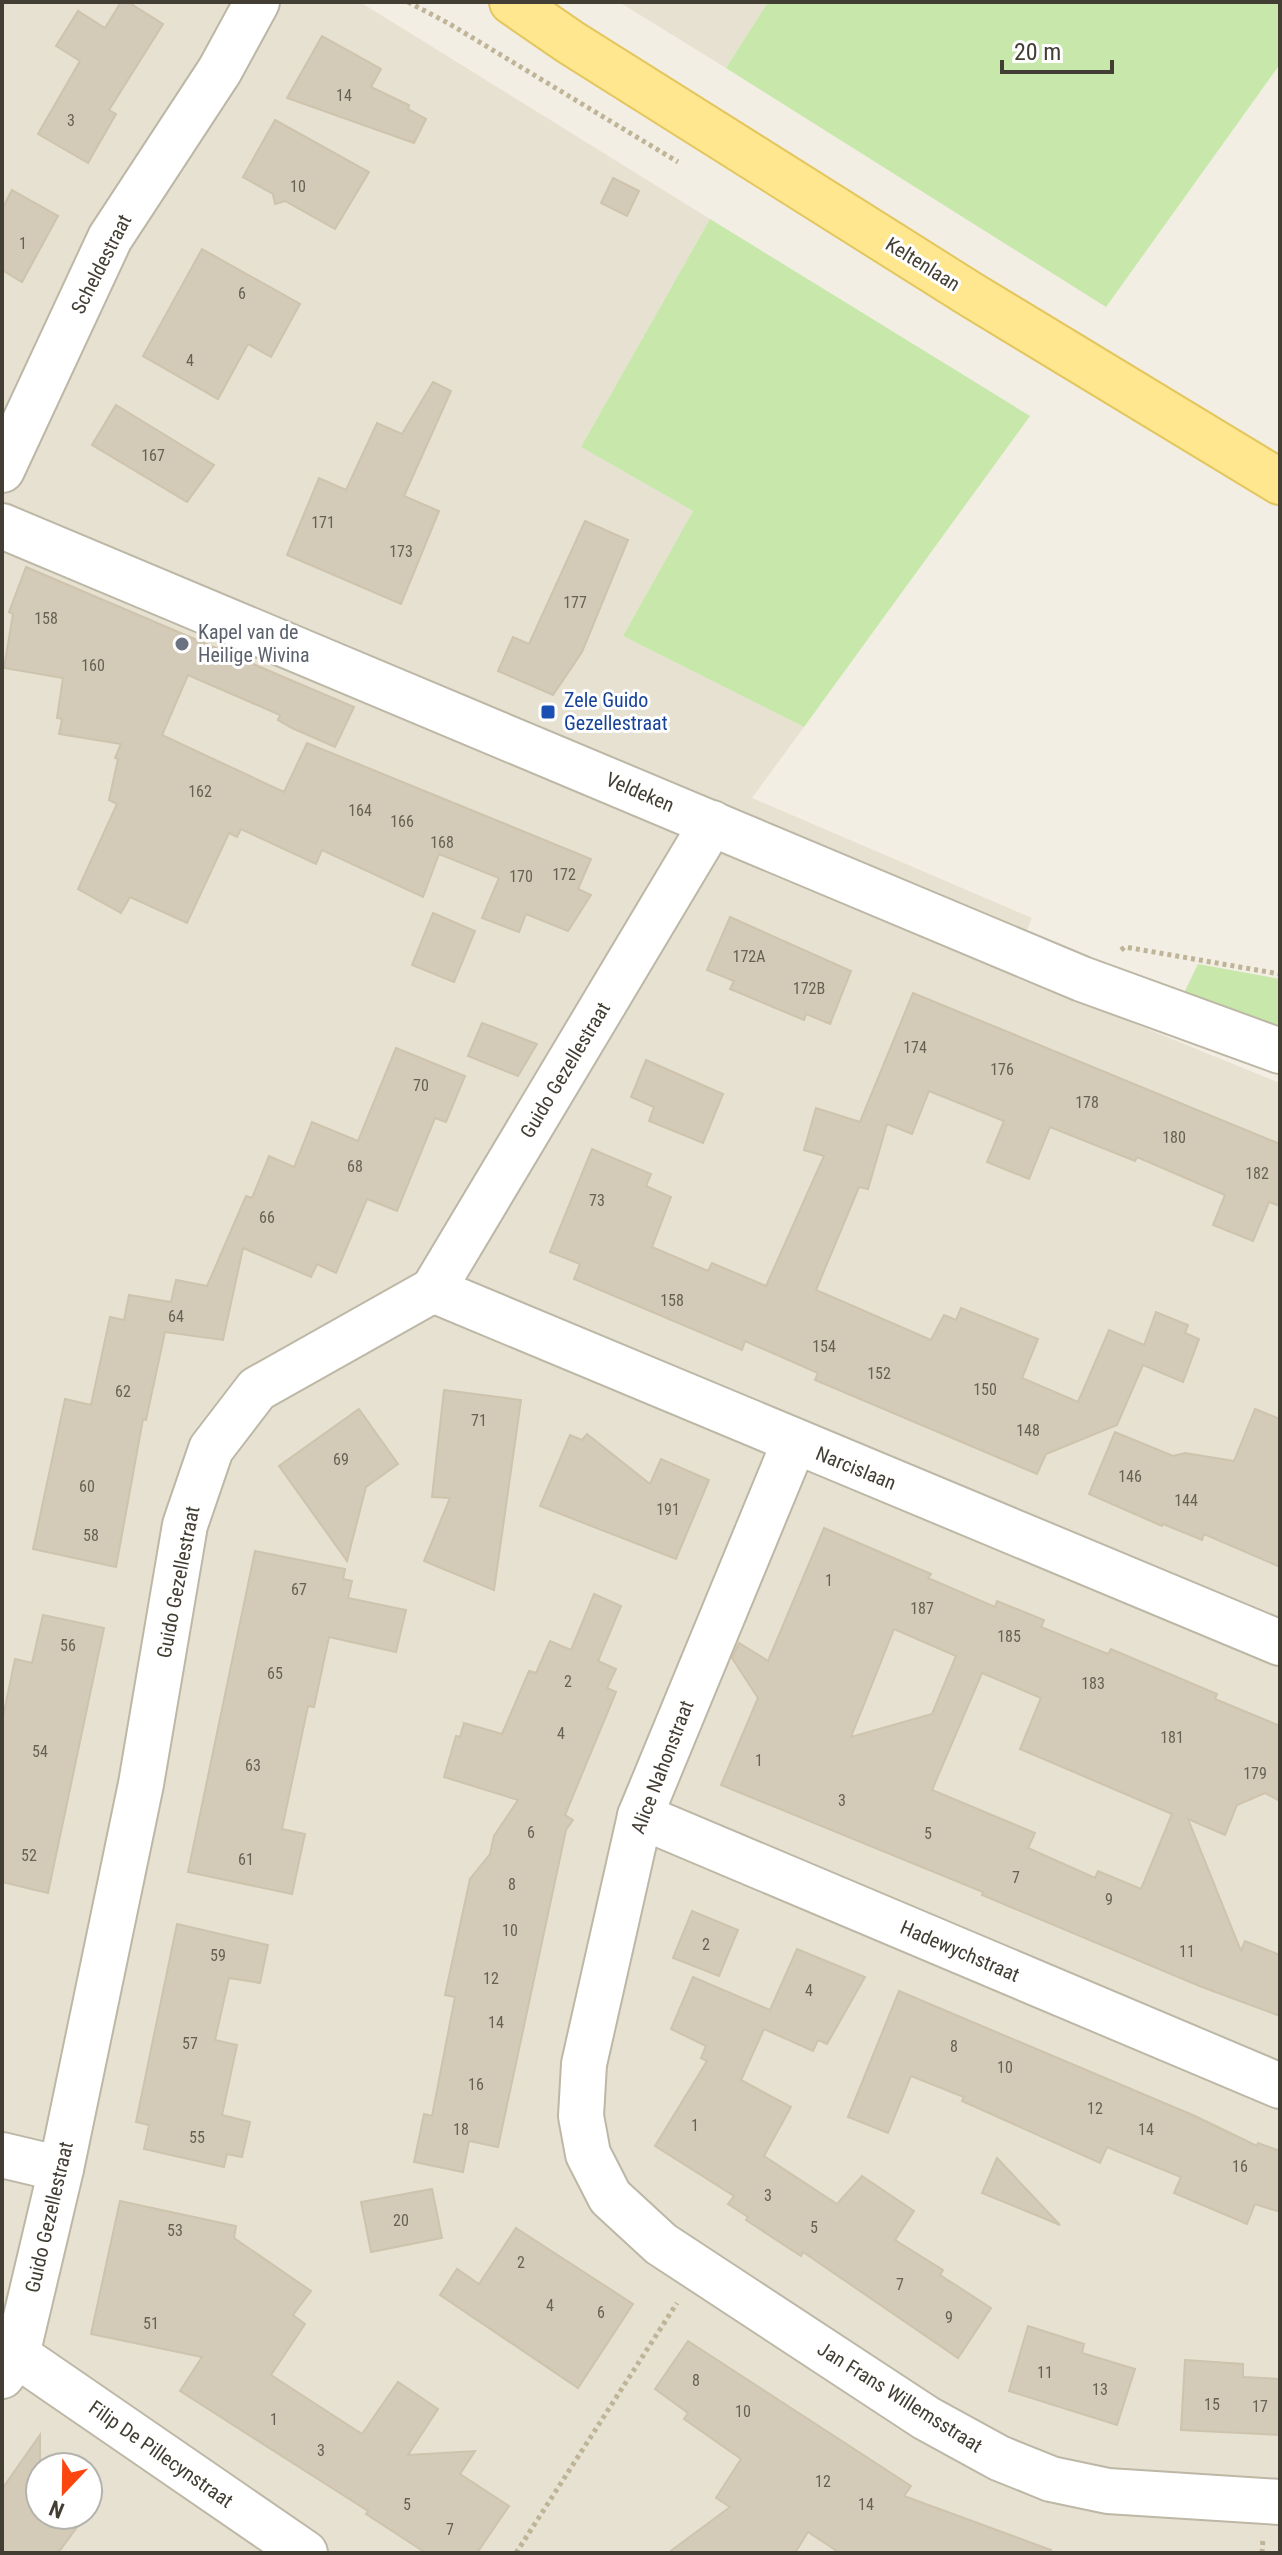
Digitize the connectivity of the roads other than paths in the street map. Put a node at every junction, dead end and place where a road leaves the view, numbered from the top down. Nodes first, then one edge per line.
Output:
1 (257, 2) edge
2 (283, 2) edge
3 (479, 2) edge
4 (512, 2) edge
5 (570, 42) junction
6 (220, 70) junction
7 (2, 470) edge
8 (1280, 482) edge
9 (4, 534) edge
10 (712, 823) junction
11 (1280, 1051) edge
12 (433, 1290) junction
13 (794, 1443) junction
14 (1280, 1643) edge
15 (640, 1816) junction
16 (1280, 2086) edge
17 (588, 2154) joint
18 (2, 2155) edge
19 (61, 2169) junction
20 (10, 2366) edge
21 (1280, 2502) edge
22 (305, 2553) edge

1 - 6 street, Scheldestraat
2 - 6 street, Scheldestraat
3 - 5 main road, Keltenlaan
4 - 5 main road, Keltenlaan
5 - 8 main road, Keltenlaan
6 - 7 street, Scheldestraat
9 - 10 street, Veldeken
10 - 11 street, Veldeken
10 - 12 street, Guido Gezellestraat
12 - 13 street, Narcislaan
12 - 19 street, Guido Gezellestraat
13 - 14 street, Narcislaan
13 - 15 street, Alice Nahonstraat
15 - 16 street, Hadewychstraat
15 - 17 street, Alice Nahonstraat
17 - 21 street, Jan Frans Willemsstraat
18 - 19 street
19 - 20 street, Guido Gezellestraat
20 - 22 street, Filip De Pillecynstraat

